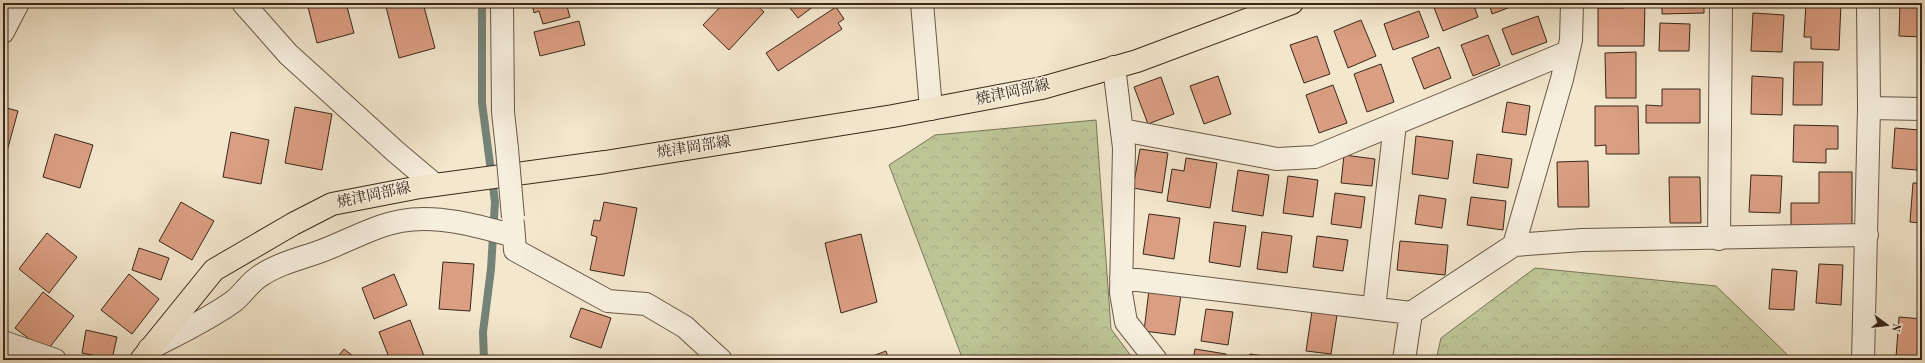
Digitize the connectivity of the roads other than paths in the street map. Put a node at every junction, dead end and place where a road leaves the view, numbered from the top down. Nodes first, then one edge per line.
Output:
1 (243, 3) edge
2 (502, 3) edge
3 (922, 3) edge
4 (1292, 3) edge
5 (1572, 3) edge
6 (1721, 3) edge
7 (1868, 3) edge
8 (1568, 52) junction
9 (1114, 67) junction
10 (1869, 108) junction
11 (931, 109) junction
12 (1922, 109) edge
13 (1395, 124) junction
14 (1122, 130) junction
15 (435, 184) junction
16 (513, 227) junction
17 (1867, 236) junction
18 (1719, 239) junction
19 (1514, 245) junction
20 (1121, 278) junction
21 (1374, 308) junction
22 (1411, 313) junction
23 (3, 342) edge
24 (145, 355) edge
25 (55, 360) edge
26 (721, 360) edge
27 (1156, 360) edge
28 (1404, 360) edge
29 (1863, 360) edge

1 - 15 street
2 - 16 street, bridge
3 - 11 street
4 - 9 main road, 焼津岡部線
5 - 8 street
6 - 18 street
7 - 10 street
8 - 13 street
8 - 19 street
9 - 11 main road, 焼津岡部線
9 - 14 street
10 - 12 street
10 - 17 street
11 - 15 main road, 焼津岡部線
13 - 14 street
13 - 21 street
14 - 20 street
15 - 24 main road, 焼津岡部線
16 - 24 street
16 - 26 street
17 - 18 street
17 - 29 street
18 - 19 street
19 - 22 street
20 - 21 street
20 - 27 street
21 - 22 street
22 - 28 street
23 - 25 street

